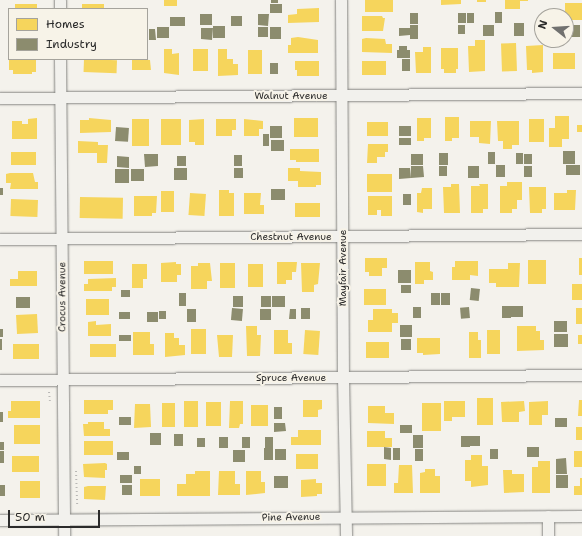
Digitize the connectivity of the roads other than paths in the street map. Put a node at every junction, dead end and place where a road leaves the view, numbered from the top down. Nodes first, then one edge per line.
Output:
1 (341, 0) edge
2 (60, 60) edge
3 (582, 93) edge
4 (342, 95) junction
5 (0, 98) edge
6 (60, 98) junction
7 (582, 234) edge
8 (343, 237) junction
9 (0, 239) edge
10 (62, 239) junction
11 (582, 375) edge
12 (343, 377) junction
13 (63, 379) junction
14 (0, 380) edge
15 (345, 516) junction
16 (548, 516) junction
17 (582, 516) edge
18 (64, 519) junction
19 (0, 520) edge
20 (64, 536) edge
21 (346, 536) edge
22 (548, 536) edge

1 - 4 street, Mayfair Avenue
2 - 6 street, Crocus Avenue
3 - 4 street, Walnut Avenue
4 - 6 street, Walnut Avenue
4 - 8 street, Mayfair Avenue
5 - 6 street, Walnut Avenue
6 - 10 street, Crocus Avenue
7 - 8 street, Chestnut Avenue
8 - 10 street, Chestnut Avenue
8 - 12 street, Mayfair Avenue
9 - 10 street, Chestnut Avenue
10 - 13 street, Crocus Avenue
11 - 12 street, Spruce Avenue
12 - 13 street, Spruce Avenue
12 - 15 street, Mayfair Avenue
13 - 14 street, Spruce Avenue
13 - 18 street, Crocus Avenue
15 - 16 street, Pine Avenue
15 - 18 street, Pine Avenue
15 - 21 street, Mayfair Avenue
16 - 17 street, Pine Avenue
16 - 22 street
18 - 19 street, Pine Avenue
18 - 20 street, Crocus Avenue

